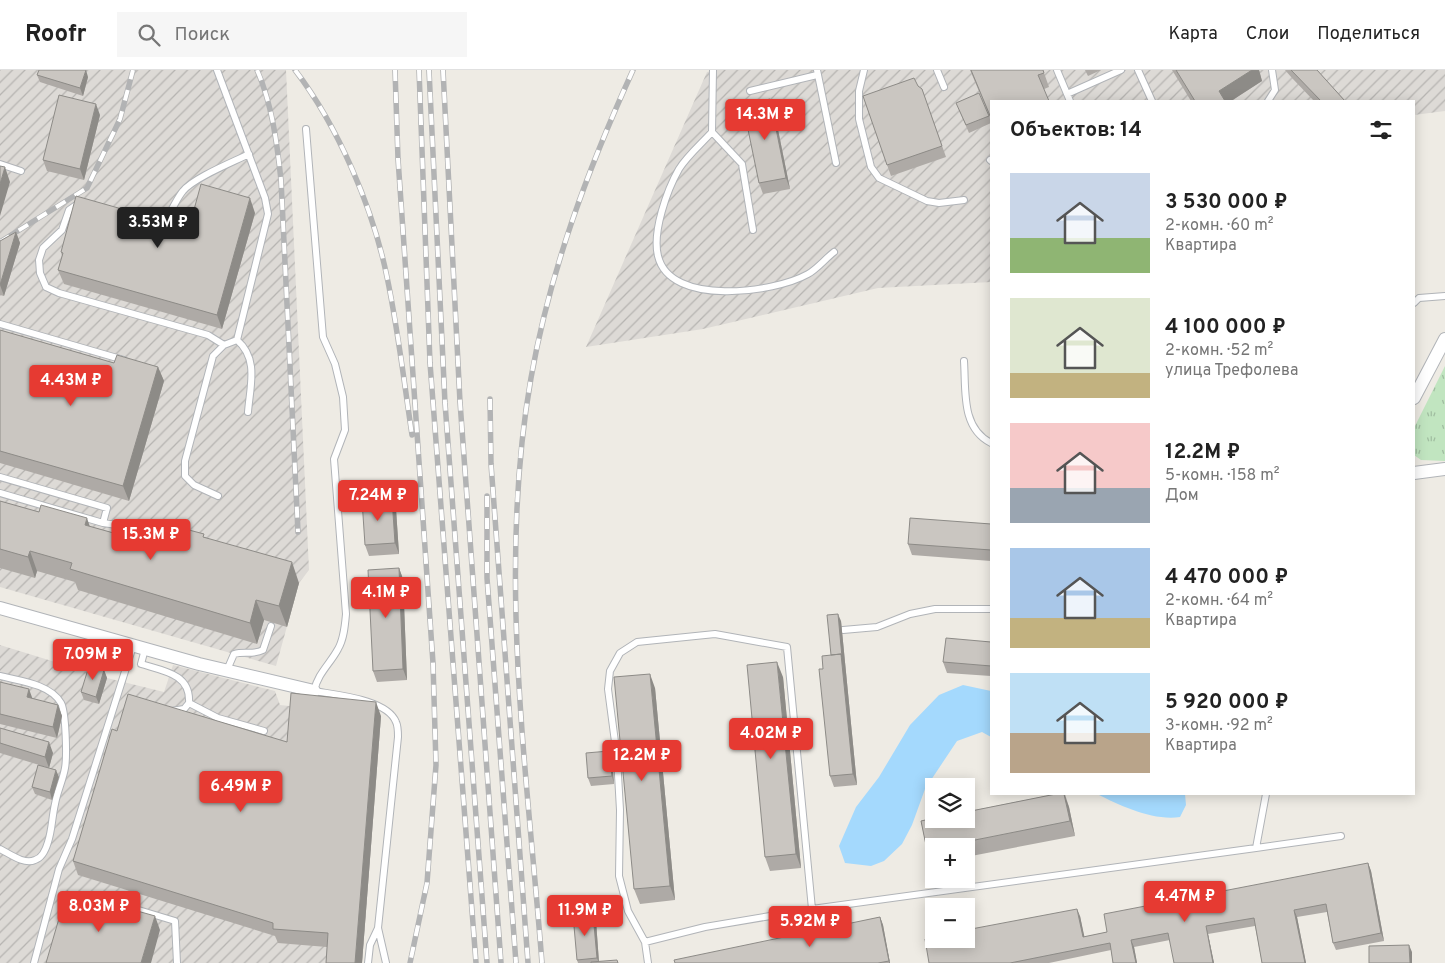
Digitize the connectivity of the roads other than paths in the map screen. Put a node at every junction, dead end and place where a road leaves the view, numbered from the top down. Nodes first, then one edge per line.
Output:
1 (217, 70) edge
2 (713, 70) edge
3 (864, 70) edge
4 (937, 70) edge
5 (1057, 70) edge
6 (1121, 70) edge
7 (1138, 70) edge
8 (1272, 70) edge
9 (1111, 72) edge
10 (817, 73) edge
11 (944, 87) dead end
12 (750, 91) dead end
13 (1067, 94) junction
14 (1070, 100) edge
15 (1152, 100) edge
16 (1269, 100) edge
17 (306, 129) dead end
18 (712, 132) junction
19 (249, 154) junction
20 (836, 163) dead end
21 (0, 164) edge
22 (21, 171) dead end
23 (964, 200) dead end
24 (87, 202) edge
25 (141, 216) edge
26 (753, 230) dead end
27 (834, 252) dead end
28 (1445, 296) edge
29 (1415, 302) edge
30 (0, 324) edge
31 (1445, 339) edge
32 (237, 340) junction
33 (224, 345) junction
34 (128, 361) edge
35 (964, 362) dead end
36 (1415, 396) edge
37 (248, 412) dead end
38 (990, 442) edge
39 (1445, 469) edge
40 (1415, 473) edge
41 (0, 477) edge
42 (0, 493) edge
43 (218, 496) dead end
44 (103, 522) junction
45 (186, 539) edge
46 (0, 608) edge
47 (990, 609) edge
48 (271, 626) edge
49 (842, 630) dead end
50 (61, 647) dead end
51 (139, 647) junction
52 (127, 665) junction
53 (227, 670) junction
54 (0, 676) edge
55 (314, 691) junction
56 (117, 700) junction
57 (125, 702) edge
58 (189, 703) junction
59 (166, 712) edge
60 (264, 731) dead end
61 (1266, 795) edge
62 (1341, 836) dead end
63 (1256, 848) junction
64 (0, 849) edge
65 (122, 904) dead end
66 (812, 909) junction
67 (378, 928) junction
68 (645, 942) junction
69 (34, 963) edge
70 (177, 963) edge
71 (368, 963) edge
72 (386, 963) edge
73 (648, 963) edge

1 - 19 lane
2 - 18 lane
3 - 23 lane
4 - 11 lane
5 - 13 lane
6 - 9 lane
7 - 15 lane
8 - 16 lane
9 - 13 lane
10 - 12 lane
10 - 20 lane
13 - 14 lane
17 - 55 lane
18 - 26 lane
18 - 27 lane
19 - 25 lane
19 - 32 lane
21 - 22 lane
24 - 33 lane
28 - 29 lane
30 - 34 lane
31 - 36 street
32 - 33 lane
32 - 37 lane
33 - 43 lane
35 - 38 lane
39 - 40 street
41 - 44 lane
42 - 44 lane
44 - 45 lane
46 - 51 street
47 - 49 lane
48 - 53 lane
50 - 52 lane
51 - 52 lane
51 - 53 street
51 - 58 lane
52 - 56 lane
53 - 55 street
54 - 64 lane
55 - 67 lane
56 - 57 lane
56 - 69 lane
58 - 59 lane
58 - 60 lane
61 - 63 lane
62 - 63 lane
63 - 66 lane
65 - 70 lane
66 - 68 lane
66 - 68 lane
67 - 71 lane
67 - 72 lane
68 - 73 lane

